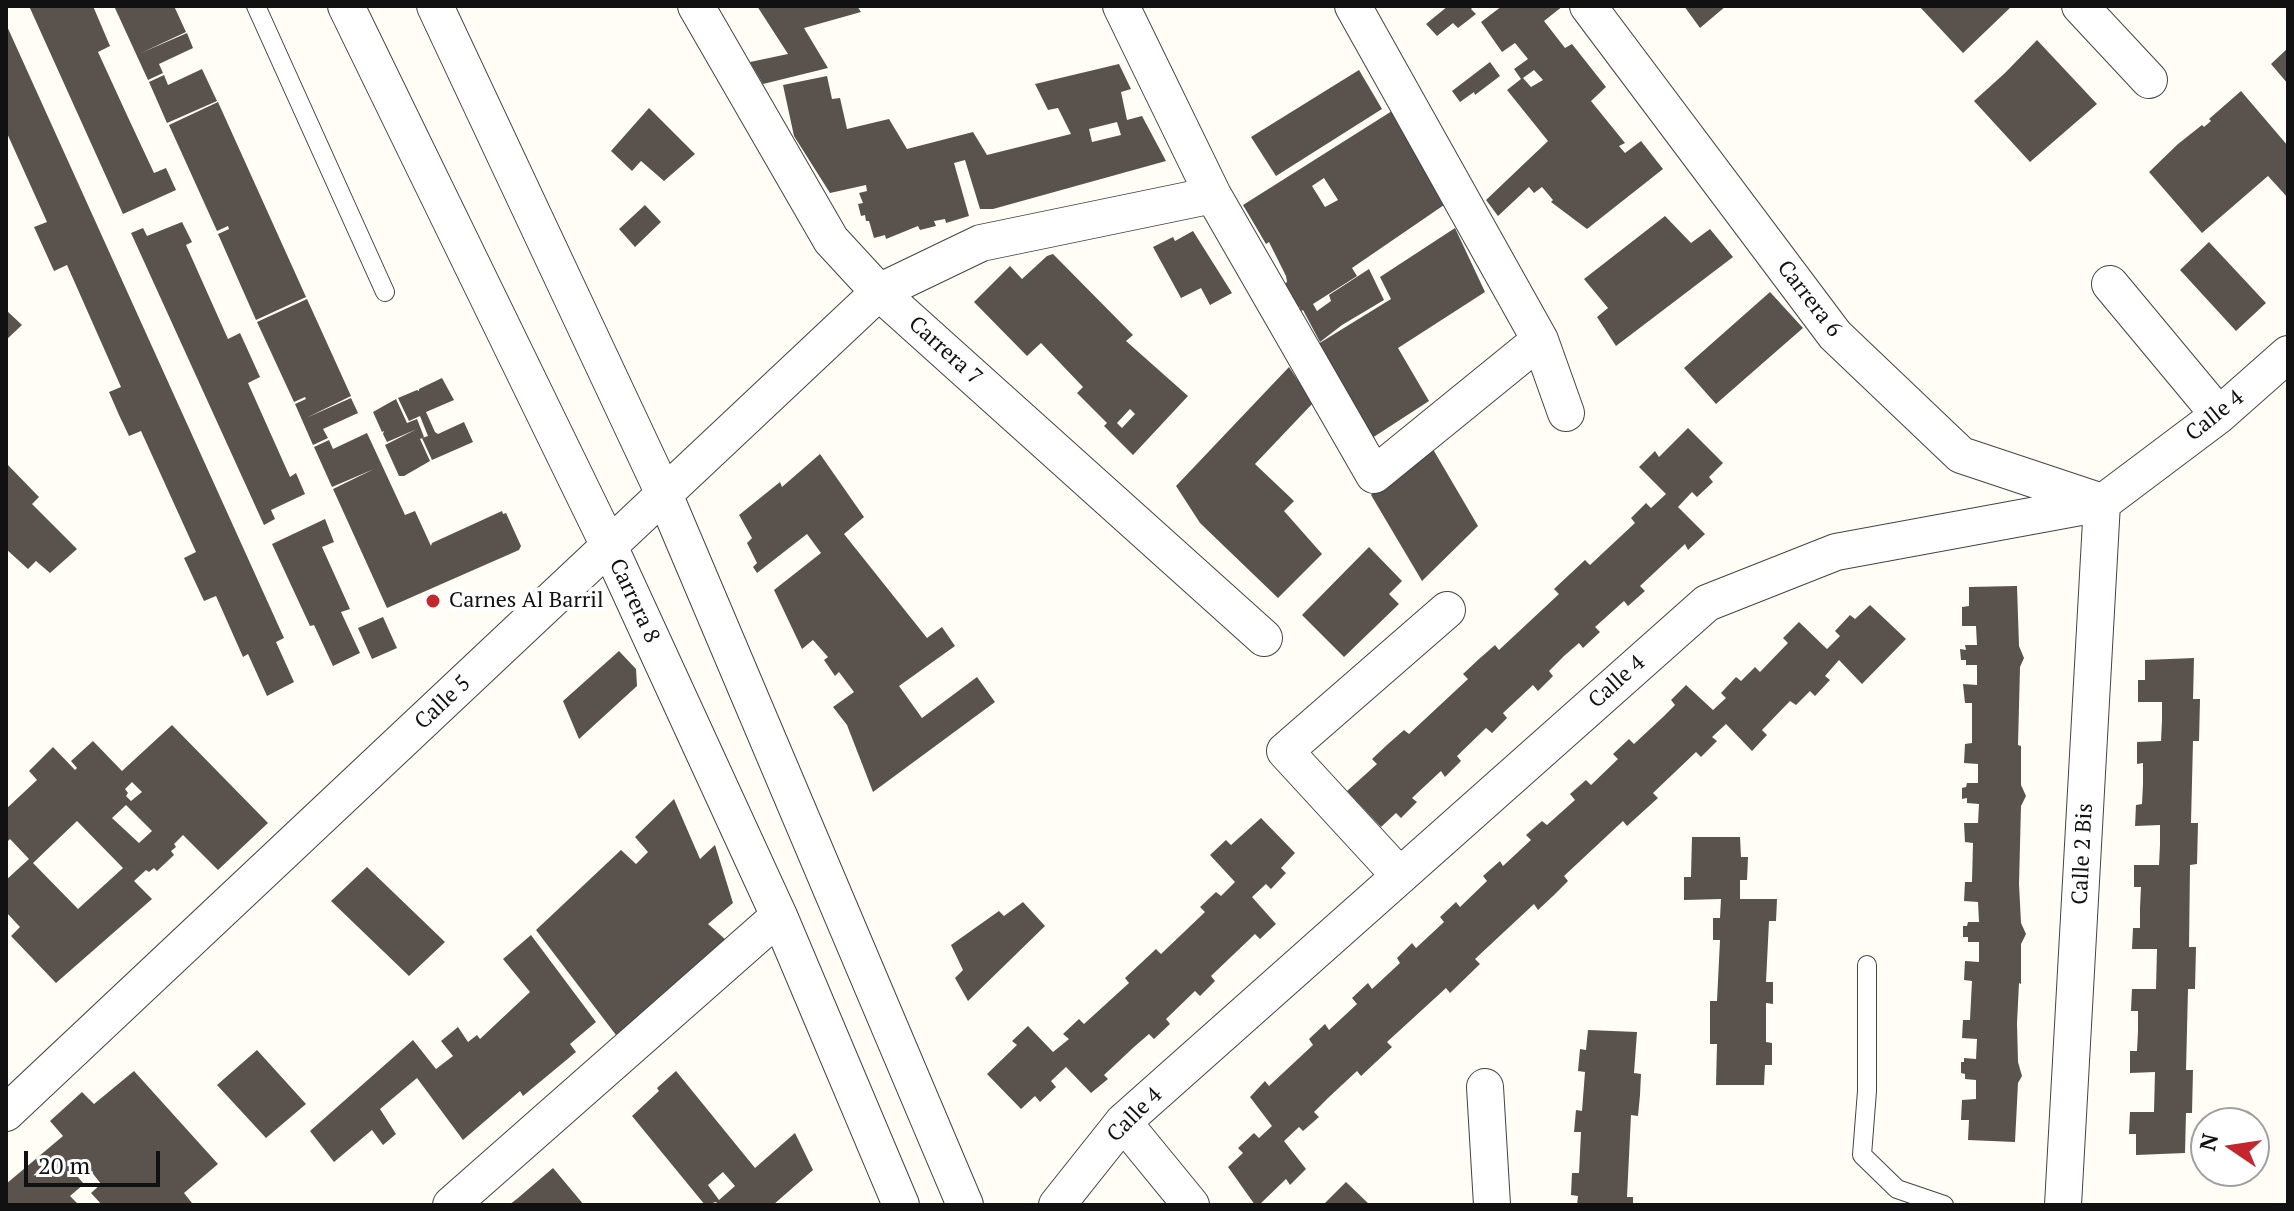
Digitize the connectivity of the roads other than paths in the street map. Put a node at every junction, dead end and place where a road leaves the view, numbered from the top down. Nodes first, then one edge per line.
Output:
1 (256, 6) edge
2 (346, 6) edge
3 (435, 6) edge
4 (696, 6) edge
5 (1121, 6) edge
6 (1353, 6) edge
7 (1588, 6) edge
8 (2080, 6) edge
9 (2149, 80) dead end
10 (1213, 195) junction
11 (2110, 284) dead end
12 (385, 292) dead end
13 (879, 292) junction
14 (1540, 340) junction
15 (2288, 354) edge
16 (1566, 413) dead end
17 (2219, 415) junction
18 (664, 494) junction
19 (2102, 503) junction
20 (609, 546) junction
21 (1447, 610) dead end
22 (1264, 638) dead end
23 (1400, 876) junction
24 (779, 916) junction
25 (1867, 965) dead end
26 (1485, 1087) dead end
27 (6, 1113) edge
28 (1123, 1122) junction
29 (451, 1205) edge
30 (901, 1205) edge
31 (965, 1205) edge
32 (1057, 1205) edge
33 (1191, 1205) edge
34 (1492, 1205) edge
35 (1944, 1205) edge
36 (2063, 1205) edge

1 - 12 lane
2 - 20 street, Carrera 8
3 - 18 street
4 - 13 street, Carrera 7
5 - 10 street
6 - 14 street
7 - 19 street, Carrera 6
8 - 9 street
10 - 13 street, Calle 5
10 - 14 street
11 - 17 street
13 - 18 street, Calle 5
13 - 22 street, Carrera 7
14 - 16 street
15 - 17 street, Calle 4
17 - 19 street, Calle 4
18 - 20 street, Calle 5
18 - 31 street
19 - 23 street, Calle 4
19 - 36 street, Calle 2 Bis
20 - 24 street, Carrera 8
20 - 27 street, Calle 5
21 - 23 street
23 - 28 street, Calle 4
24 - 29 street
24 - 30 street, Carrera 8
25 - 35 lane
26 - 34 street
28 - 32 street, Calle 4
28 - 33 street

